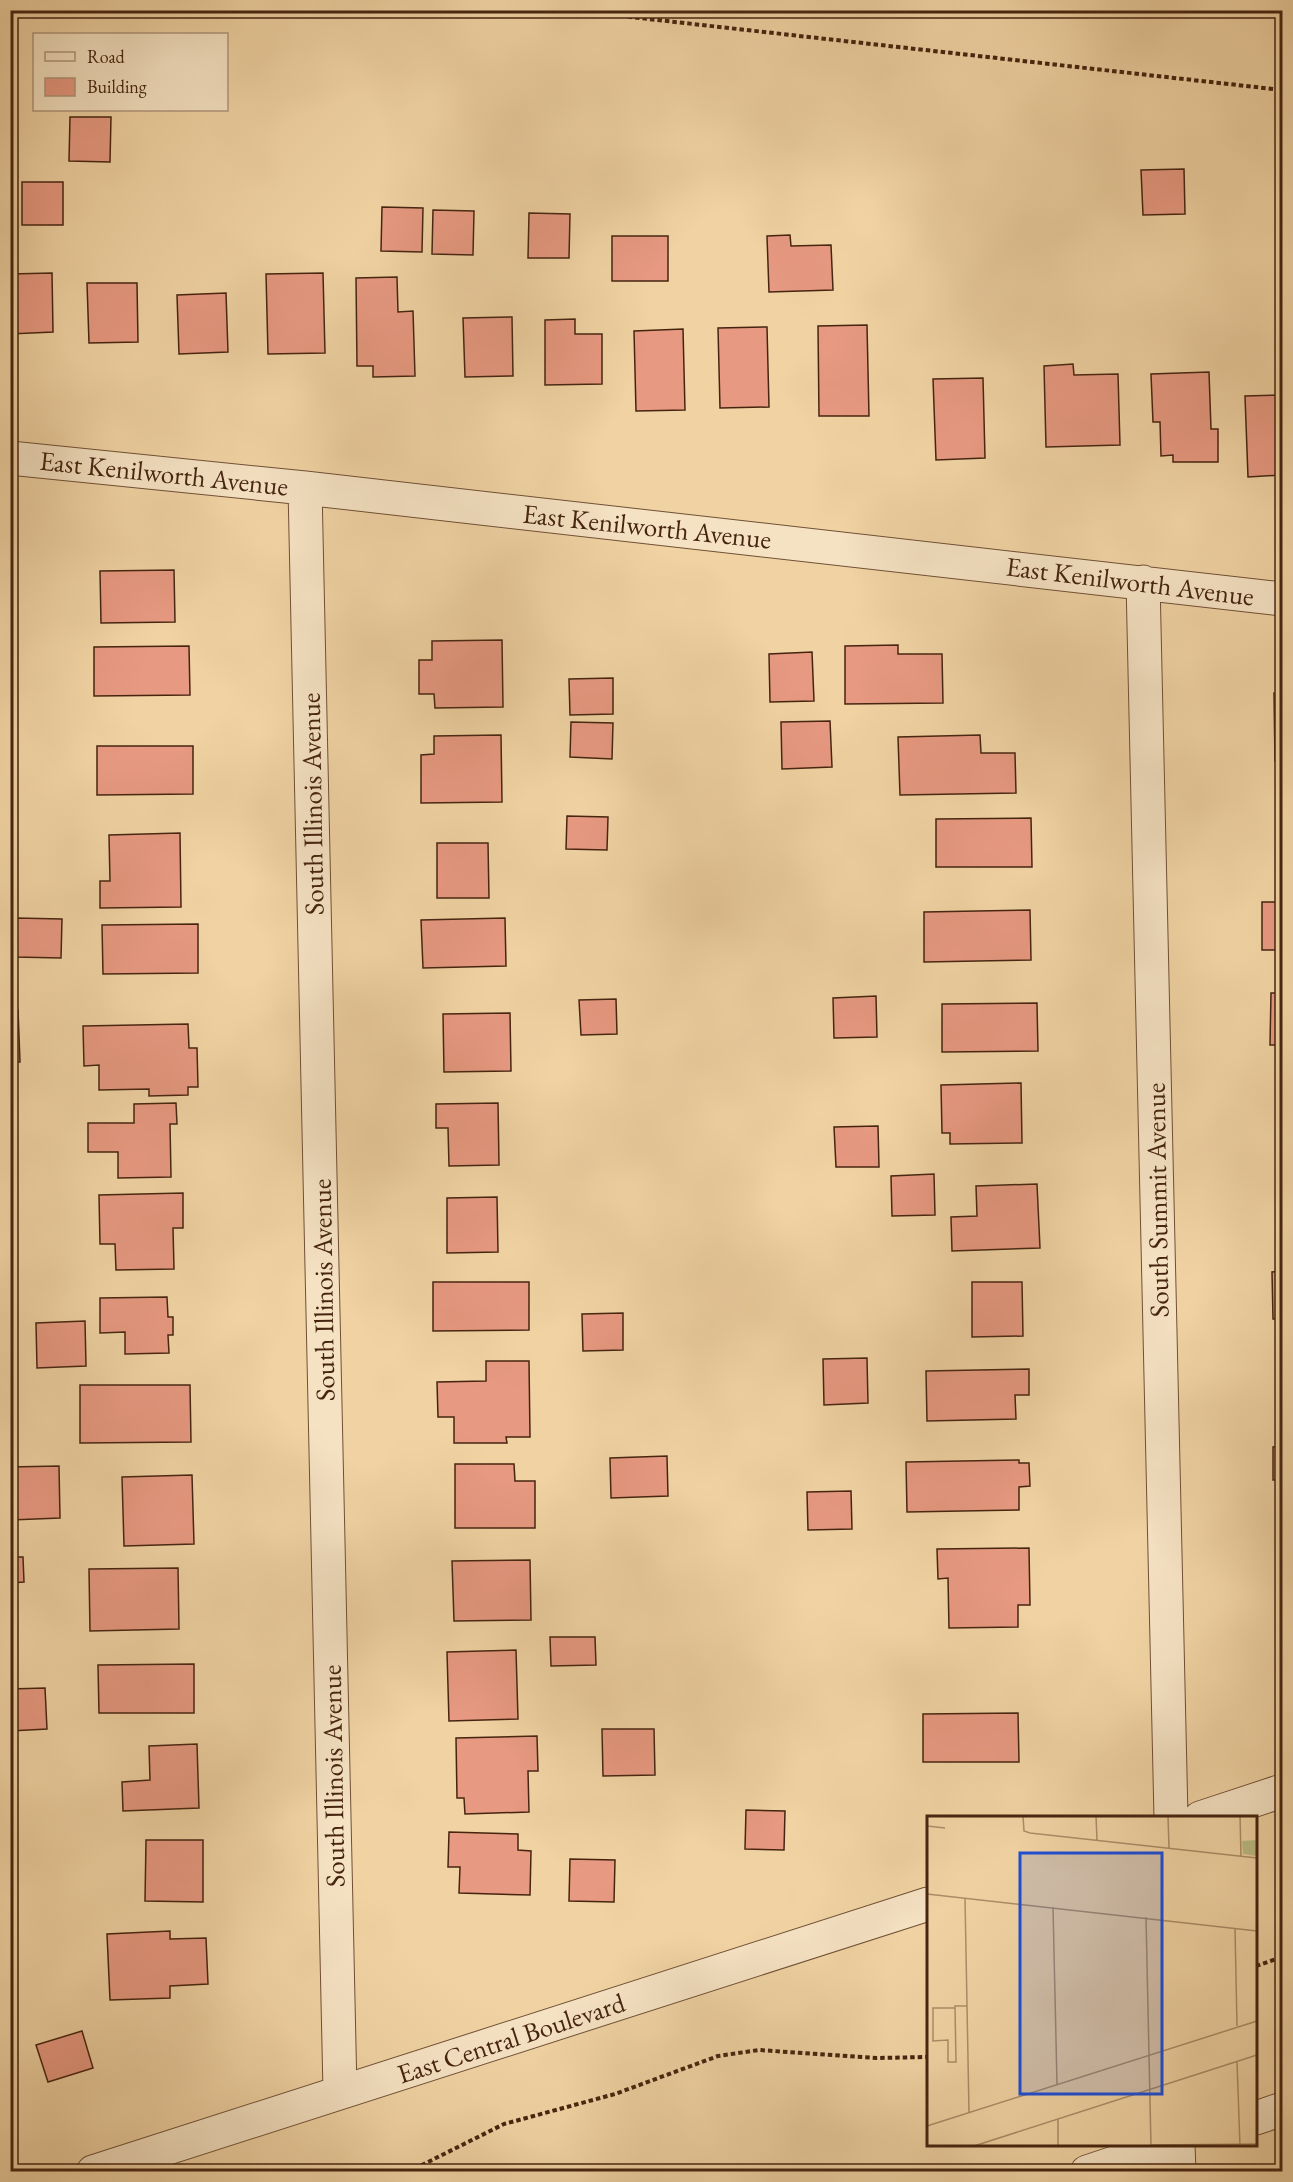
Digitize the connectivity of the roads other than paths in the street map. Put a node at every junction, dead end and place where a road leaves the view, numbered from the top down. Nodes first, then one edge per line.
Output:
1 (10, 458) edge
2 (305, 488) junction
3 (1143, 582) junction
4 (1282, 598) edge
5 (1282, 1791) edge
6 (1171, 1816) edge
7 (1206, 1816) edge
8 (927, 1904) edge
9 (340, 2092) junction
10 (1282, 2109) edge
11 (1257, 2118) edge
12 (1168, 2146) edge
13 (1178, 2146) edge
14 (93, 2172) edge
15 (1087, 2172) edge
16 (1179, 2172) edge

1 - 2 street, East Kenilworth Avenue
2 - 3 street, East Kenilworth Avenue
2 - 9 street, South Illinois Avenue
3 - 4 street, East Kenilworth Avenue
3 - 6 street, South Summit Avenue
5 - 7 street
8 - 9 street, East Central Boulevard
9 - 14 street, East Central Boulevard
10 - 11 street
12 - 15 street
13 - 16 street

